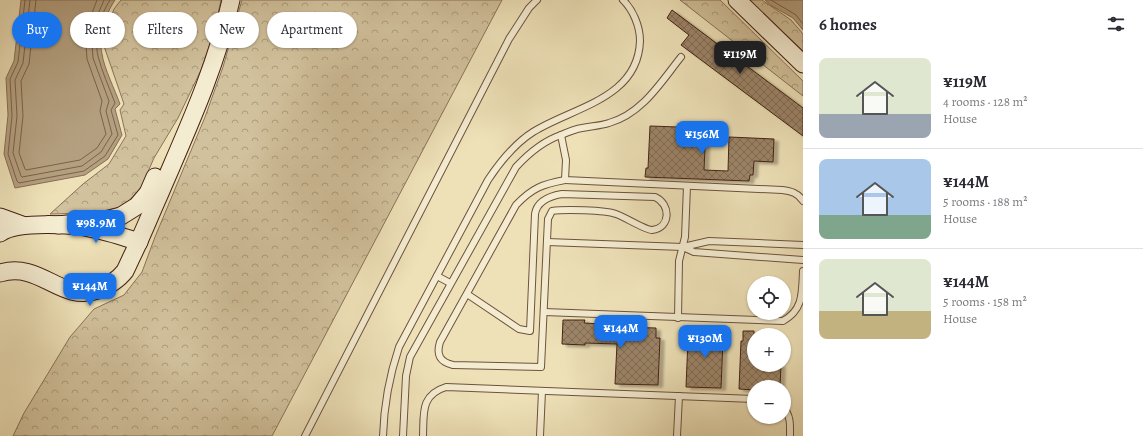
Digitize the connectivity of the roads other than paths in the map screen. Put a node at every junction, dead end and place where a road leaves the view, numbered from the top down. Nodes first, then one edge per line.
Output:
1 (231, 0) edge
2 (538, 0) edge
3 (623, 0) edge
4 (737, 0) edge
5 (681, 57) dead end
6 (803, 64) edge
7 (189, 126) junction
8 (561, 135) junction
9 (565, 180) junction
10 (687, 186) junction
11 (803, 201) edge
12 (0, 217) edge
13 (22, 225) junction
14 (58, 225) junction
15 (0, 233) edge
16 (139, 242) junction
17 (547, 242) junction
18 (803, 245) edge
19 (683, 246) junction
20 (803, 260) edge
21 (803, 271) edge
22 (1, 272) edge
23 (437, 276) junction
24 (450, 283) junction
25 (467, 294) junction
26 (544, 312) junction
27 (678, 318) junction
28 (542, 391) junction
29 (679, 396) junction
30 (747, 399) edge
31 (790, 424) edge
32 (305, 436) edge
33 (383, 436) edge
34 (403, 436) edge
35 (423, 436) edge
36 (540, 436) edge
37 (677, 436) edge
38 (790, 436) edge

1 - 7 street
2 - 32 lane
3 - 23 lane
4 - 6 street
5 - 8 lane
7 - 14 street
7 - 16 street
8 - 9 lane
8 - 24 lane
9 - 10 lane
9 - 25 lane
10 - 11 lane
10 - 19 lane
12 - 13 street
13 - 14 street
13 - 15 street
14 - 16 street
16 - 22 street
17 - 19 lane
17 - 25 lane
17 - 26 lane
18 - 19 lane
19 - 20 lane
19 - 27 lane
21 - 27 lane
23 - 24 lane
23 - 33 lane
24 - 34 lane
25 - 26 lane
26 - 27 lane
28 - 29 lane
28 - 35 lane
28 - 36 lane
29 - 30 lane
29 - 37 lane
31 - 38 lane

